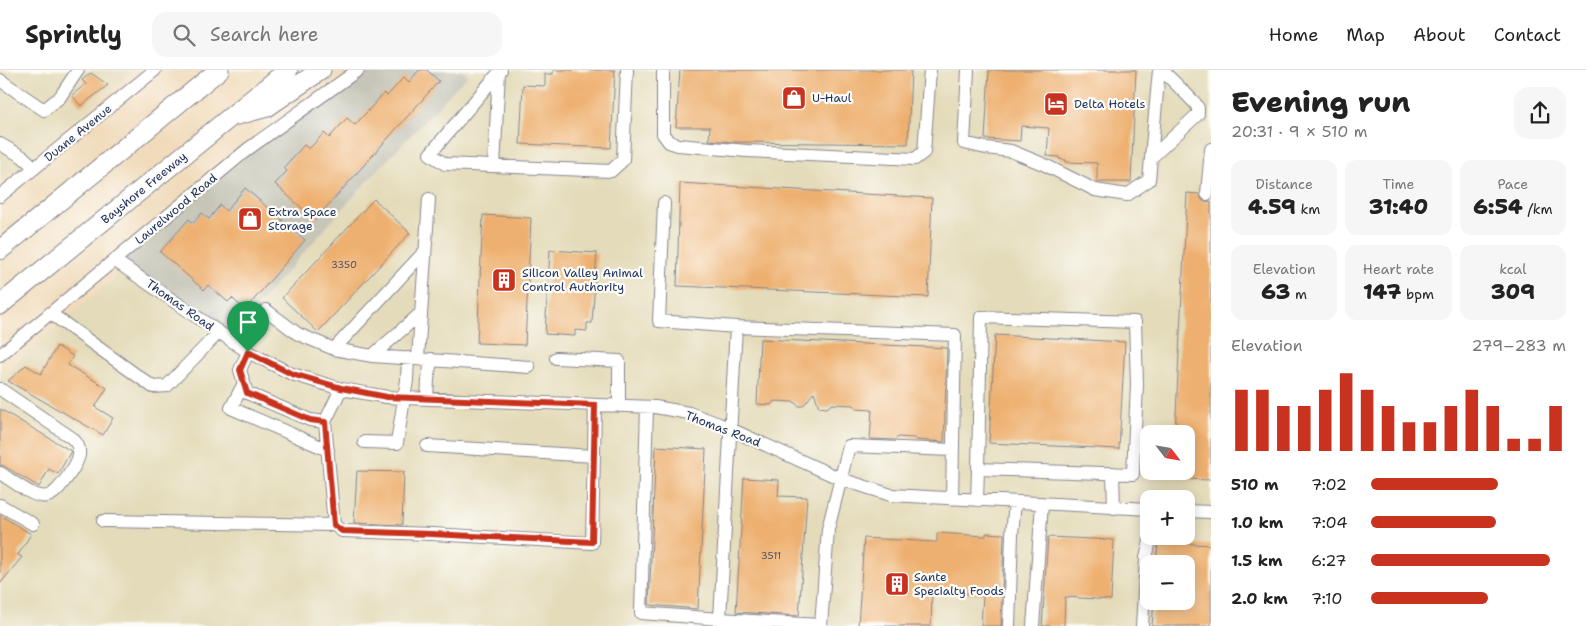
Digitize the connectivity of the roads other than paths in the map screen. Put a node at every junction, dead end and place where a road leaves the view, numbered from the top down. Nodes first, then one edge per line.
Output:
1 (6, 70) edge
2 (78, 70) edge
3 (219, 70) edge
4 (288, 70) edge
5 (321, 70) edge
6 (358, 70) edge
7 (627, 70) edge
8 (663, 70) edge
9 (930, 70) edge
10 (968, 70) edge
11 (1160, 70) edge
12 (500, 71) edge
13 (147, 72) edge
14 (0, 80) edge
15 (231, 117) junction
16 (0, 144) edge
17 (1211, 149) edge
18 (1152, 157) junction
19 (494, 166) junction
20 (35, 168) junction
21 (1207, 194) dead end
22 (0, 196) edge
23 (429, 199) dead end
24 (664, 203) dead end
25 (0, 250) edge
26 (425, 251) junction
27 (114, 260) junction
28 (0, 305) edge
29 (266, 310) dead end
30 (50, 313) junction
31 (421, 313) junction
32 (736, 326) junction
33 (219, 332) junction
34 (334, 349) junction
35 (248, 352) junction
36 (0, 355) edge
37 (372, 356) junction
38 (413, 358) junction
39 (556, 358) dead end
40 (431, 359) junction
41 (529, 367) dead end
42 (244, 383) junction
43 (341, 388) junction
44 (0, 389) edge
45 (404, 398) junction
46 (427, 398) junction
47 (595, 405) junction
48 (619, 406) junction
49 (647, 407) junction
50 (325, 422) junction
51 (730, 429) junction
52 (364, 442) dead end
53 (427, 446) dead end
54 (328, 450) junction
55 (953, 450) junction
56 (594, 456) junction
57 (978, 469) junction
58 (0, 473) edge
59 (1113, 473) junction
60 (841, 479) junction
61 (952, 499) junction
62 (977, 500) junction
63 (1015, 502) junction
64 (0, 504) edge
65 (1042, 504) junction
66 (1114, 508) junction
67 (1140, 509) edge
68 (1195, 511) edge
69 (1211, 512) edge
70 (103, 522) dead end
71 (33, 524) dead end
72 (334, 525) junction
73 (1149, 545) edge
74 (720, 619) junction
75 (821, 626) edge
76 (1009, 626) edge
77 (1033, 626) edge
78 (1142, 626) edge

1 - 14 street
2 - 14 street
3 - 25 highway
4 - 15 highway, Bayshore Freeway
5 - 15 highway
6 - 27 street, Laurelwood Road
7 - 19 street
8 - 9 street
10 - 18 street
11 - 18 street
11 - 18 street
12 - 19 street
12 - 19 street
13 - 20 street, Duane Avenue
15 - 28 highway, Bayshore Freeway
16 - 20 street
17 - 21 street
20 - 22 street, Duane Avenue
23 - 26 street
24 - 32 street
26 - 31 street
26 - 34 street
27 - 30 street, Laurelwood Road
27 - 33 street, Thomas Road
29 - 34 street
30 - 33 street
30 - 36 street, Laurelwood Road
31 - 37 street
31 - 38 street
32 - 51 street
32 - 55 street
33 - 35 street, Thomas Road
34 - 37 street
35 - 42 street
35 - 43 street, Thomas Road
37 - 38 street
38 - 40 street
38 - 45 street
39 - 48 street
40 - 41 street
40 - 46 street
42 - 50 street
42 - 54 street
43 - 45 street, Thomas Road
43 - 50 street
44 - 58 street
45 - 46 street, Thomas Road
45 - 52 street
46 - 47 street, Thomas Road
47 - 48 street, Thomas Road
47 - 56 street
48 - 49 street, Thomas Road
49 - 51 street, Thomas Road
49 - 74 street
50 - 54 street
51 - 60 street, Thomas Road
51 - 74 street
53 - 56 street
54 - 72 street
55 - 60 street
55 - 61 street
56 - 72 street
57 - 59 street
57 - 59 street
57 - 62 street
59 - 66 street
60 - 61 street, Thomas Road
60 - 75 street
61 - 62 street, Thomas Road
62 - 63 street, Thomas Road
63 - 65 street, Thomas Road
63 - 76 street
64 - 71 street
65 - 66 street, Thomas Road
65 - 77 street
66 - 67 street, Thomas Road
68 - 69 street
70 - 72 street
73 - 78 street
74 - 75 street

